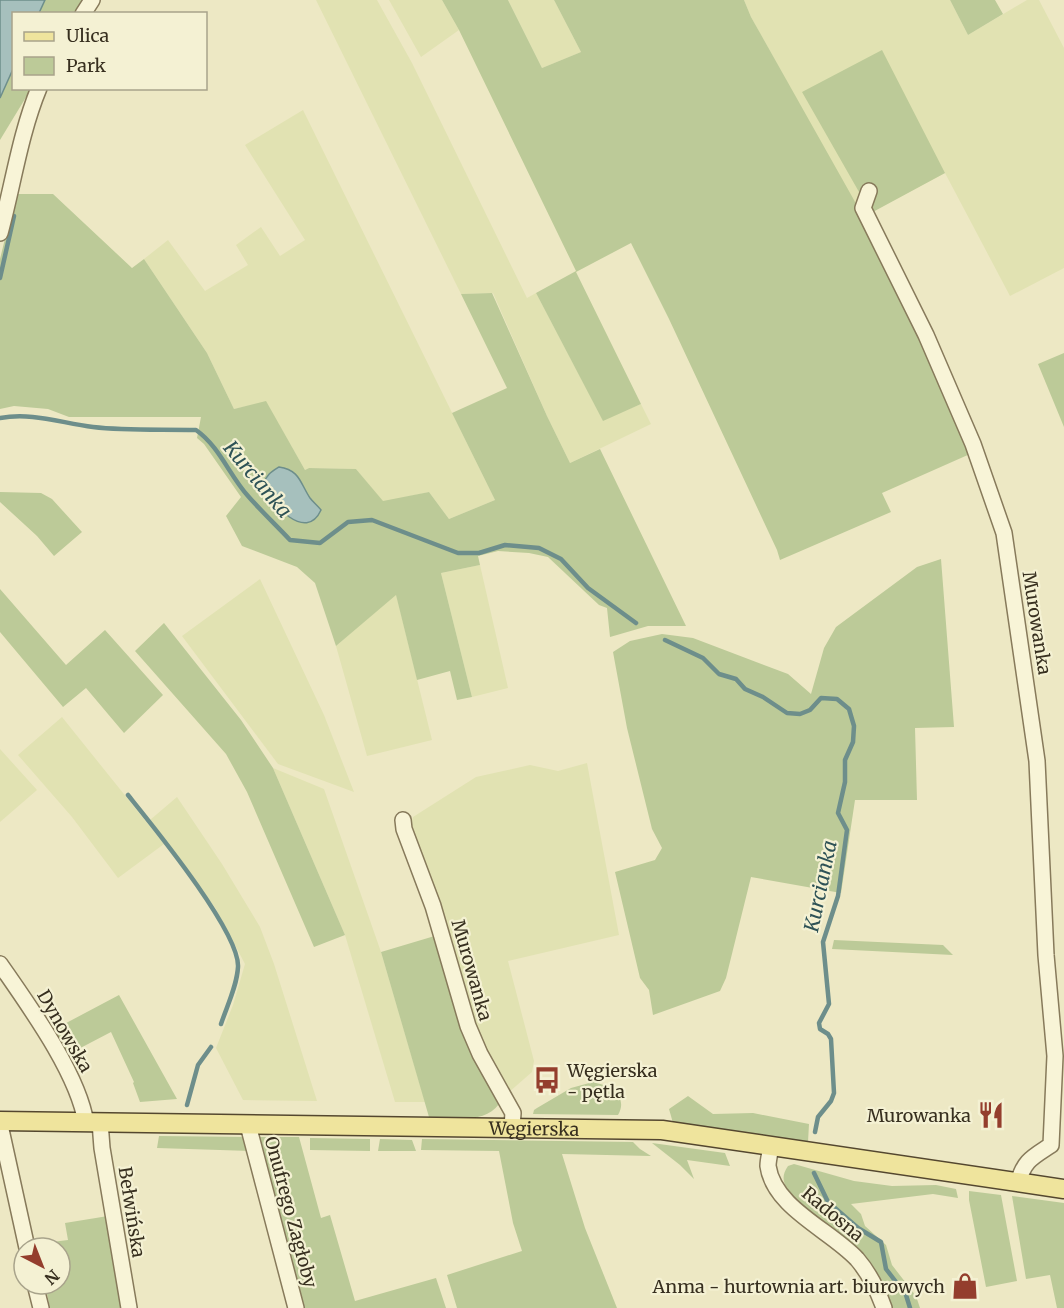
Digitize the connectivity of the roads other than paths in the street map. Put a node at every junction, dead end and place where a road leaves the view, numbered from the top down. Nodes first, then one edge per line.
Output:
1 (36, 95) edge
2 (868, 191) dead end
3 (0, 233) edge
4 (403, 820) dead end
5 (0, 964) edge
6 (0, 1123) edge
7 (93, 1123) junction
8 (248, 1125) junction
9 (512, 1127) junction
10 (771, 1147) junction
11 (1018, 1183) junction
12 (1064, 1189) edge
13 (24, 1236) edge
14 (129, 1308) edge
15 (296, 1308) edge
16 (884, 1308) edge

1 - 3 street
2 - 11 street, Murowanka
4 - 9 street, Murowanka
5 - 7 street, Dynowska
6 - 7 main road, Węgierska
6 - 13 street
7 - 8 main road, Węgierska
7 - 14 street, Bełwińska
8 - 9 main road, Węgierska
8 - 15 street, Onufrego Zagłoby
9 - 10 main road, Węgierska
10 - 11 main road, Węgierska
10 - 16 street, Radosna
11 - 12 main road, Węgierska

